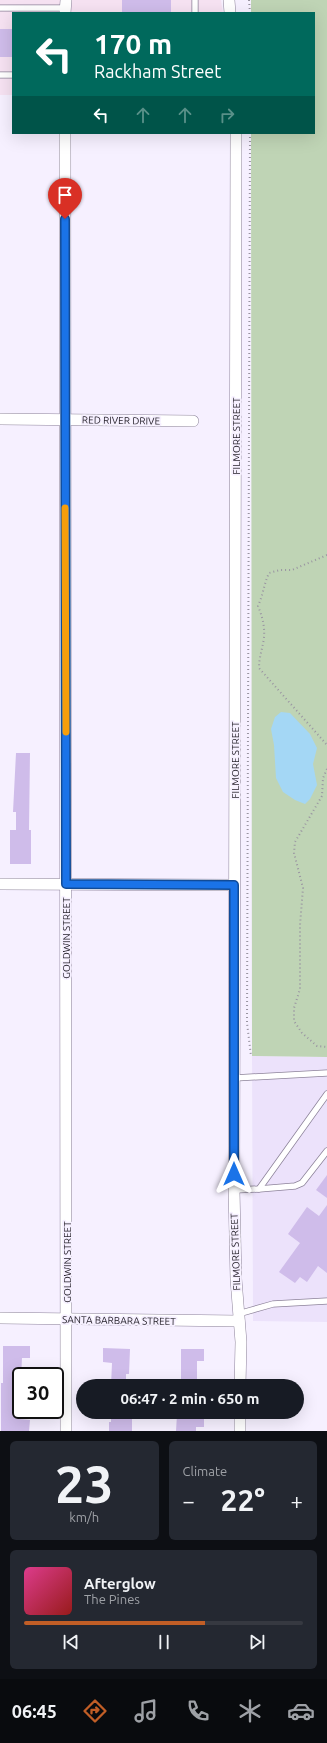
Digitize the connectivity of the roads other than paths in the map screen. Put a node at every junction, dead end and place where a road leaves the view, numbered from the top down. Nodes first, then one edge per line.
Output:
1 (195, 0) edge
2 (229, 0) edge
3 (66, 7) edge
4 (0, 8) edge
5 (195, 12) edge
6 (230, 12) edge
7 (0, 75) edge
8 (12, 75) edge
9 (65, 134) edge
10 (236, 134) edge
11 (0, 419) edge
12 (65, 419) junction
13 (193, 421) dead end
14 (0, 884) edge
15 (66, 884) junction
16 (234, 885) junction
17 (327, 1073) edge
18 (235, 1078) junction
19 (327, 1094) edge
20 (327, 1151) edge
21 (234, 1190) junction
22 (259, 1190) junction
23 (327, 1301) edge
24 (0, 1318) edge
25 (238, 1318) junction
26 (67, 1319) junction
27 (240, 1379) edge
28 (240, 1419) edge
29 (66, 1431) edge
30 (240, 1431) edge

1 - 5 lane
2 - 6 street
3 - 4 lane
7 - 8 lane
9 - 12 street, GOLDWIN STREET
10 - 16 street, FILMORE STREET
11 - 12 street, RED RIVER DRIVE
12 - 13 street, RED RIVER DRIVE
12 - 15 street, GOLDWIN STREET
14 - 15 street
15 - 16 street
15 - 26 street, GOLDWIN STREET
16 - 18 street, FILMORE STREET
17 - 18 lane
18 - 21 street, FILMORE STREET
19 - 22 lane
20 - 22 lane
21 - 22 lane
21 - 25 street, FILMORE STREET
23 - 25 lane
24 - 26 street, SANTA BARBARA STREET
25 - 26 street, SANTA BARBARA STREET
25 - 27 street, FILMORE STREET
26 - 29 street, GOLDWIN STREET
28 - 30 street

